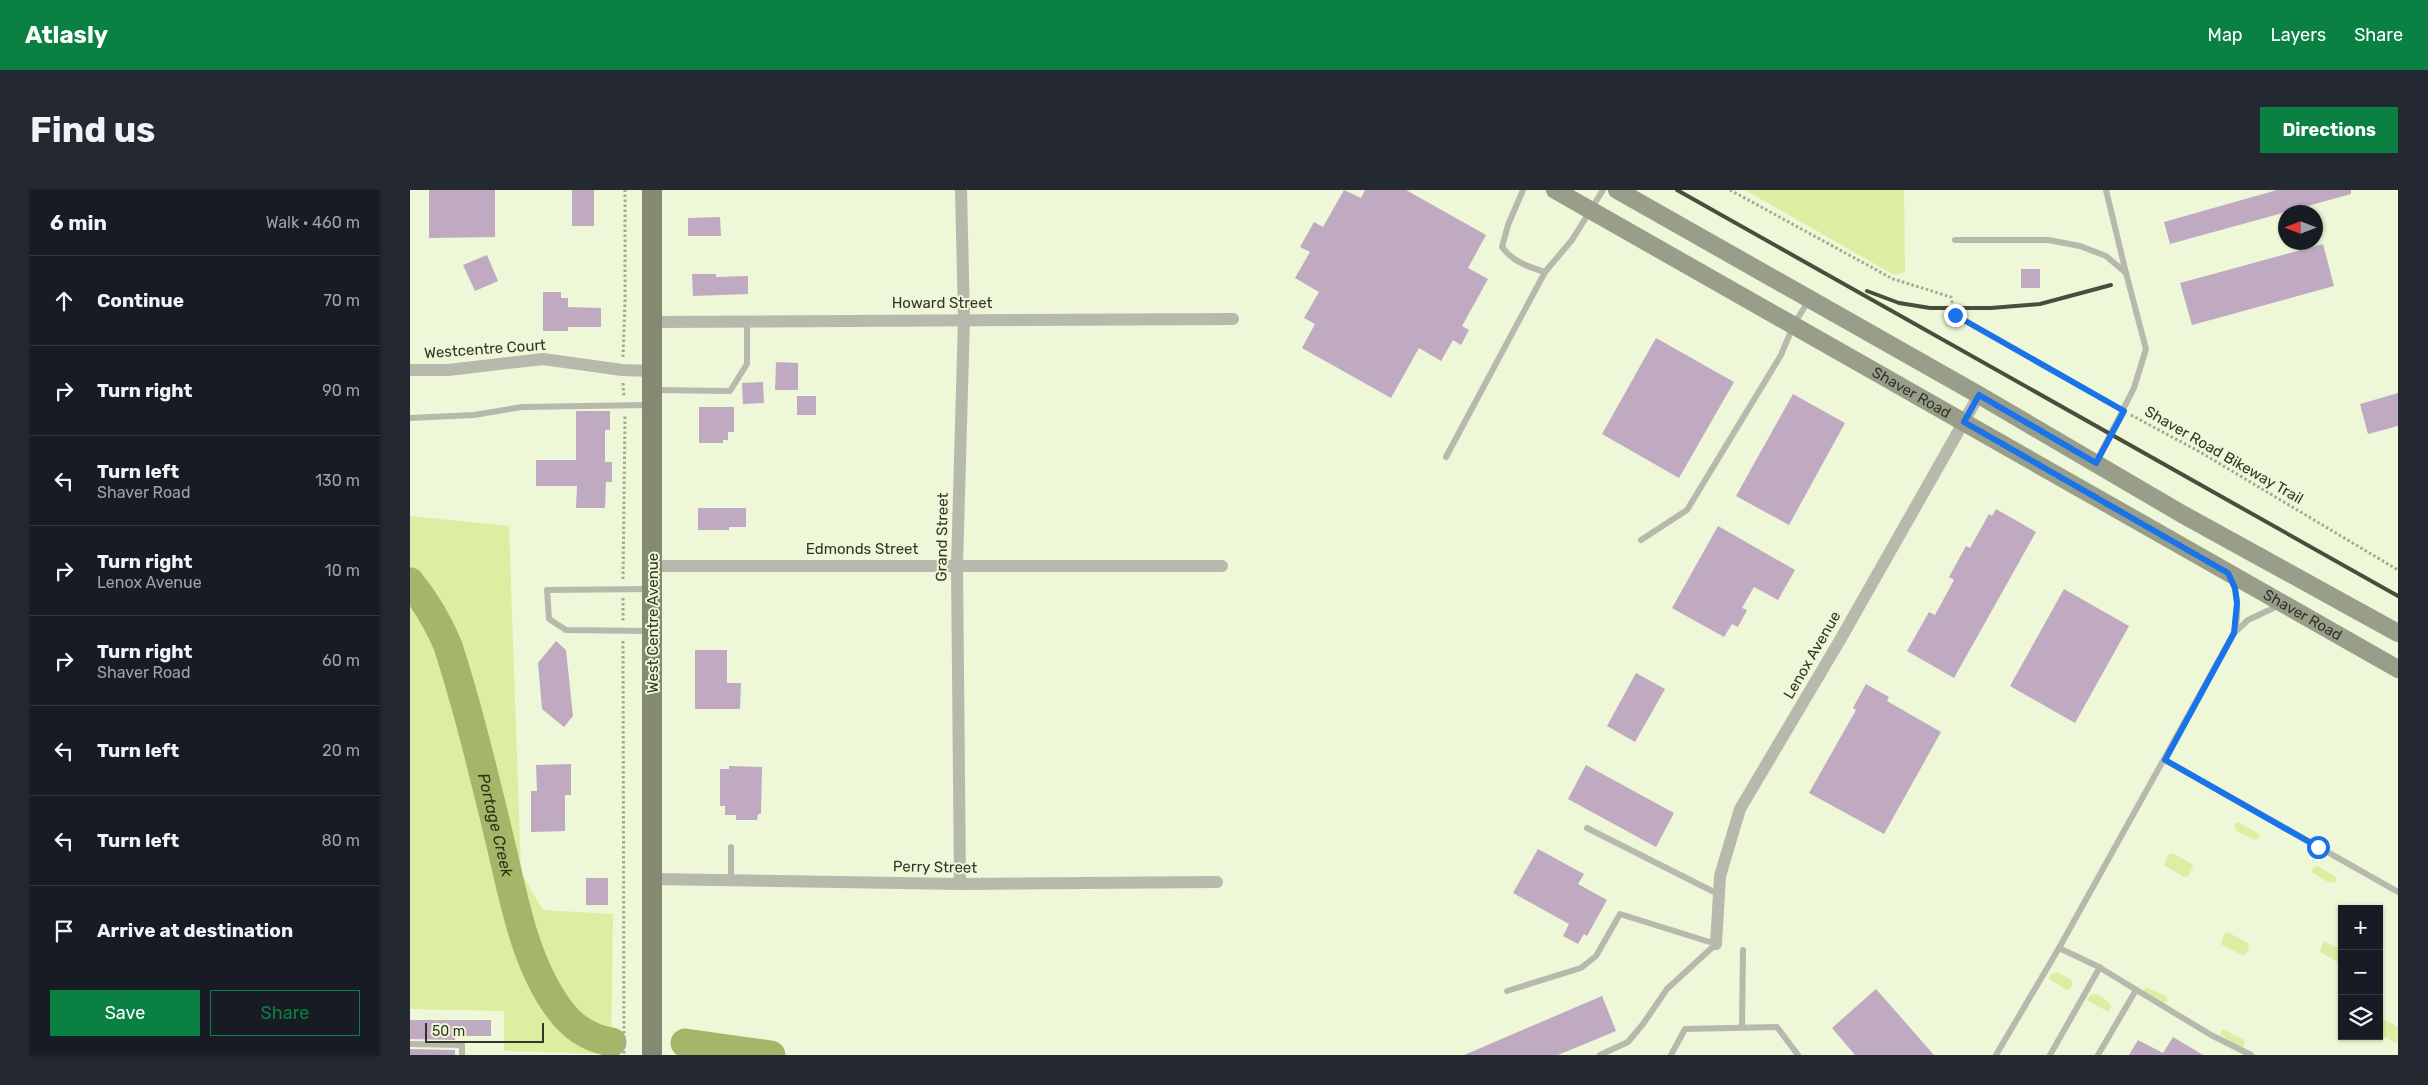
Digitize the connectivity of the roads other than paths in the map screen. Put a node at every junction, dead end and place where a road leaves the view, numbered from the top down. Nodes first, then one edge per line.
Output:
1 (652, 190) edge
2 (961, 190) edge
3 (1524, 190) edge
4 (1555, 190) edge
5 (1603, 190) edge
6 (1617, 190) edge
7 (2106, 190) edge
8 (1590, 210) junction
9 (1955, 240) dead end
10 (1545, 272) junction
11 (2126, 273) junction
12 (1810, 299) junction
13 (964, 319) junction
14 (1233, 319) dead end
15 (747, 321) junction
16 (652, 322) junction
17 (1794, 324) junction
18 (410, 370) edge
19 (652, 389) junction
20 (1979, 395) junction
21 (410, 418) edge
22 (1964, 422) junction
23 (1446, 457) dead end
24 (2096, 463) junction
25 (1641, 540) dead end
26 (957, 565) junction
27 (653, 566) junction
28 (1222, 566) dead end
29 (2228, 573) junction
30 (653, 588) junction
31 (2281, 604) junction
32 (653, 631) junction
33 (2234, 633) junction
34 (2398, 633) edge
35 (2398, 669) edge
36 (2165, 760) junction
37 (1588, 828) dead end
38 (732, 848) dead end
39 (653, 879) junction
40 (731, 880) junction
41 (1217, 882) dead end
42 (960, 884) junction
43 (2398, 892) edge
44 (1718, 894) junction
45 (1716, 944) junction
46 (2059, 948) junction
47 (1743, 950) dead end
48 (2100, 967) junction
49 (2136, 990) junction
50 (1507, 991) dead end
51 (1742, 1027) junction
52 (410, 1044) edge
53 (462, 1055) edge
54 (652, 1055) edge
55 (1600, 1055) edge
56 (1671, 1055) edge
57 (1798, 1055) edge
58 (1996, 1055) edge
59 (2050, 1055) edge
60 (2098, 1055) edge
61 (2251, 1055) edge

1 - 16 main road, West Centre Avenue
2 - 13 street, Grand Street
3 - 10 lane
4 - 8 main road, Shaver Road
5 - 8 lane
6 - 12 main road, Shaver Road
7 - 11 lane
8 - 10 lane
8 - 17 main road, Shaver Road
9 - 11 lane
10 - 23 lane
11 - 24 lane
12 - 17 lane
12 - 20 main road, Shaver Road
13 - 14 street, Howard Street
13 - 15 street, Howard Street
13 - 26 street, Grand Street
15 - 16 street, Howard Street
15 - 19 lane
16 - 19 main road, West Centre Avenue
17 - 22 main road, Shaver Road
17 - 25 lane
18 - 19 street, Westcentre Court
19 - 21 lane
19 - 27 main road, West Centre Avenue
20 - 22 street, Lenox Avenue
20 - 24 main road, Shaver Road
22 - 29 main road, Shaver Road
22 - 44 street, Lenox Avenue
24 - 34 main road, Shaver Road
26 - 27 street, Edmonds Street
26 - 28 street, Edmonds Street
26 - 42 street, Grand Street
27 - 30 main road, West Centre Avenue
29 - 31 main road, Shaver Road
29 - 33 lane
30 - 32 main road, West Centre Avenue
30 - 32 lane
31 - 33 lane
31 - 35 main road, Shaver Road
32 - 39 main road, West Centre Avenue
33 - 36 lane
36 - 43 lane
36 - 46 lane
37 - 44 lane
38 - 40 lane
39 - 40 street, Perry Street
39 - 54 main road, West Centre Avenue
40 - 42 street, Perry Street
41 - 42 street, Perry Street
44 - 45 street, Lenox Avenue
45 - 50 lane
45 - 55 lane
46 - 48 lane
46 - 58 lane
47 - 51 lane
48 - 49 lane
48 - 59 lane
49 - 60 lane
49 - 61 lane
51 - 56 lane
51 - 57 lane
52 - 53 lane

